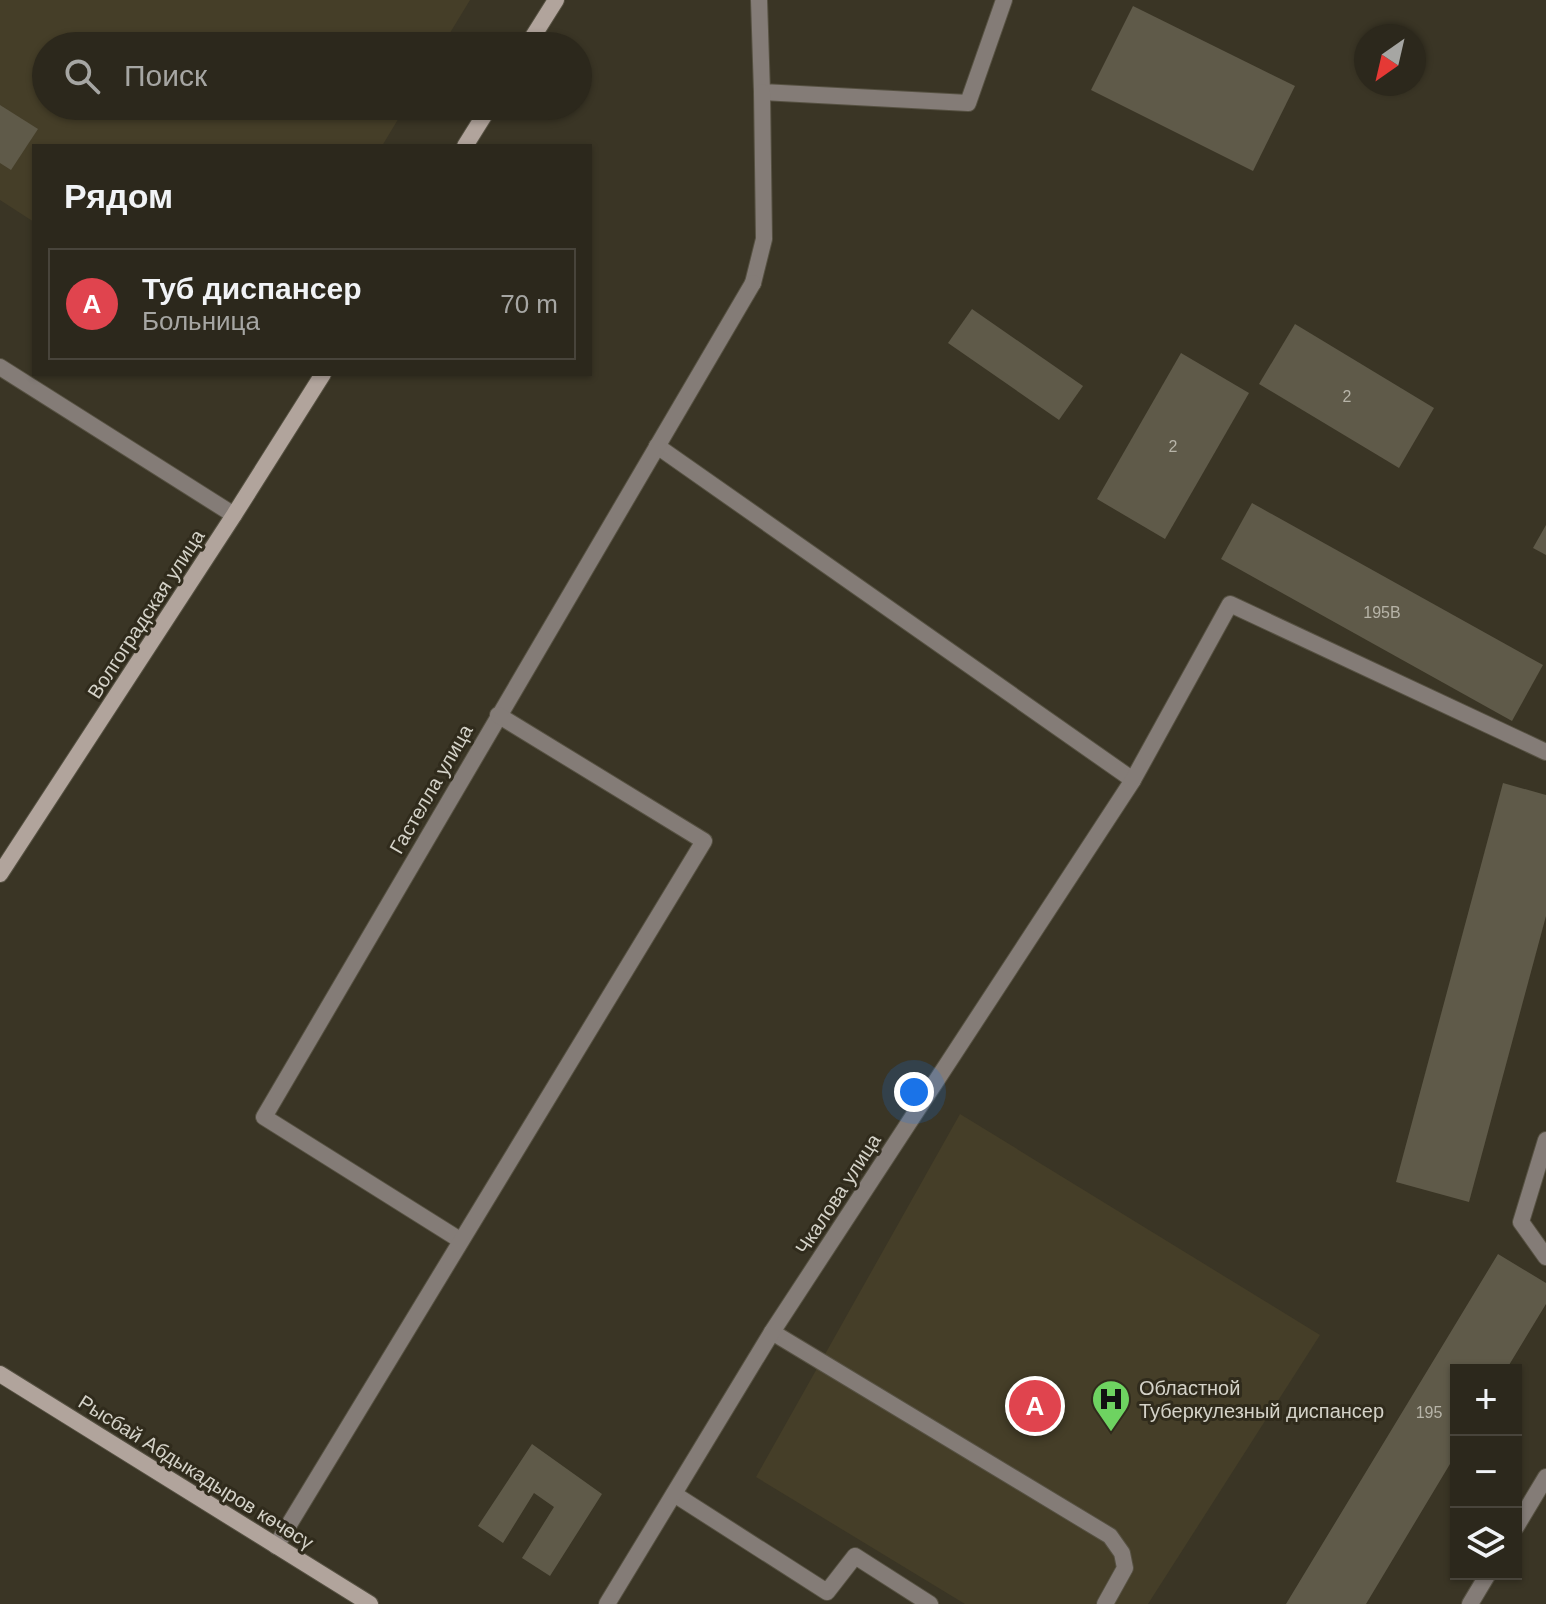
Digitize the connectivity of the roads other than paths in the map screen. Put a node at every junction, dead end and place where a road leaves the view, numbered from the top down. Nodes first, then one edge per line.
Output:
1 (556, 0) edge
2 (759, 0) edge
3 (1004, 0) edge
4 (536, 32) edge
5 (762, 92) junction
6 (481, 120) edge
7 (466, 144) edge
8 (0, 367) edge
9 (322, 376) edge
10 (657, 446) junction
11 (234, 515) junction
12 (498, 715) junction
13 (1546, 752) edge
14 (1133, 780) junction
15 (0, 874) edge
16 (1546, 1140) edge
17 (460, 1240) junction
18 (1546, 1257) edge
19 (772, 1332) junction
20 (0, 1374) edge
21 (1546, 1477) edge
22 (674, 1494) junction
23 (1522, 1517) edge
24 (276, 1546) junction
25 (1484, 1580) edge
26 (370, 1604) edge
27 (607, 1604) edge
28 (930, 1604) edge
29 (1105, 1604) edge
30 (1470, 1604) edge

1 - 4 street
2 - 5 street, Гастелла улица
3 - 5 street
5 - 10 street, Гастелла улица
6 - 7 street
8 - 11 street
9 - 11 street, Волгоградская улица
10 - 12 street, Гастелла улица
10 - 14 street
11 - 15 street, Волгоградская улица
12 - 17 street, Гастелла улица
12 - 17 street
13 - 14 street, Чкалова улица
14 - 19 street, Чкалова улица
16 - 18 street
17 - 24 street
19 - 22 street, Чкалова улица
19 - 29 street
20 - 24 street, Рысбай Абдыкадыров көчөсү
21 - 23 street
22 - 27 street, Чкалова улица
22 - 28 street
24 - 26 street, Рысбай Абдыкадыров көчөсү
25 - 30 street

